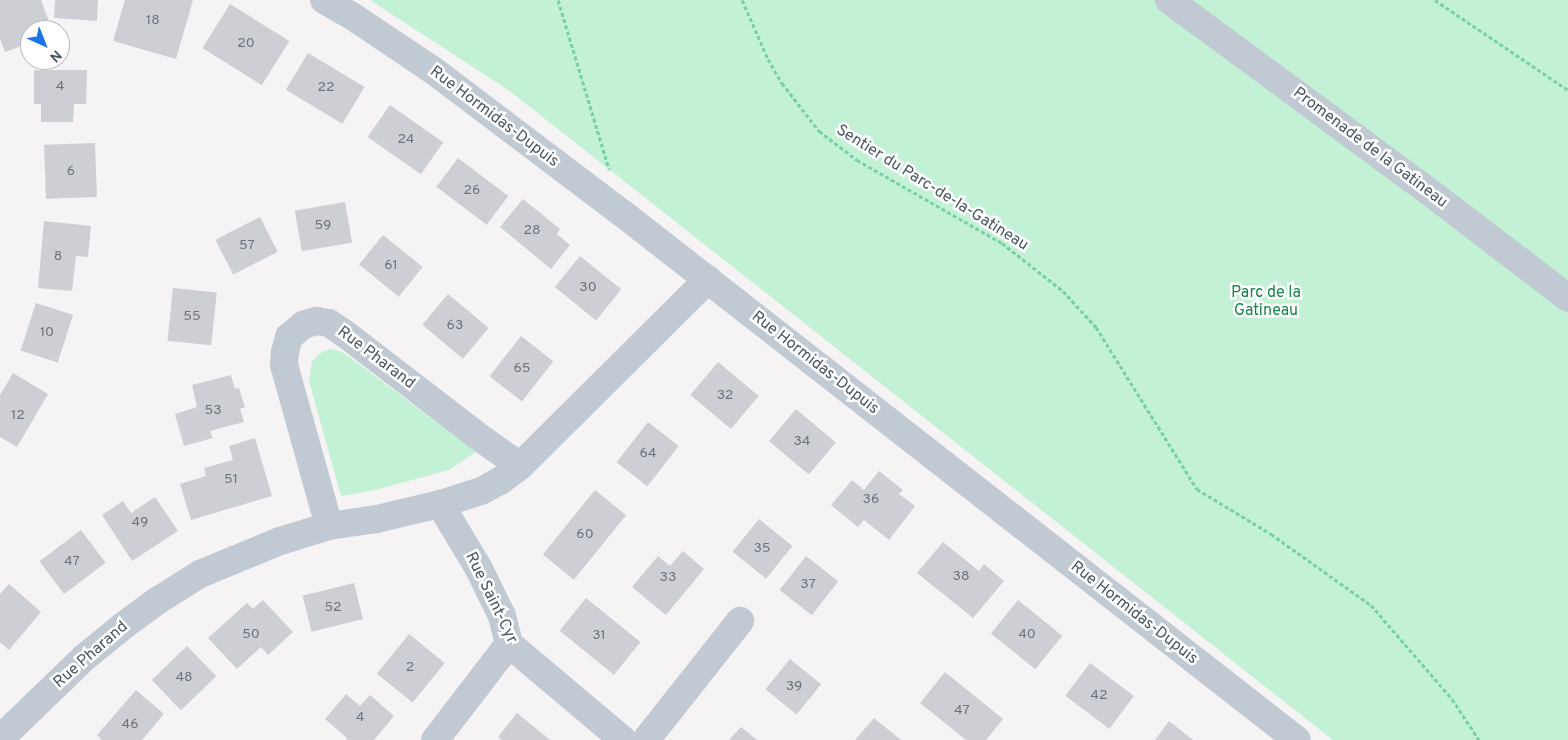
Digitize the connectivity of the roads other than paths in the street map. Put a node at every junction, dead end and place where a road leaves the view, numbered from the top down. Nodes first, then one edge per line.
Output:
1 (324, 0) edge
2 (1169, 0) edge
3 (708, 279) junction
4 (1568, 298) edge
5 (520, 466) junction
6 (440, 504) junction
7 (329, 526) junction
8 (740, 621) dead end
9 (510, 644) junction
10 (0, 739) edge
11 (435, 740) edge
12 (623, 740) edge
13 (646, 740) edge
14 (1296, 740) edge

1 - 3 street, Rue Hormidas-Dupuis
2 - 4 street, Promenade de la Gatineau
3 - 5 street, Rue Pharand
3 - 14 street, Rue Hormidas-Dupuis
5 - 6 street, Rue Pharand
5 - 7 street, Rue Pharand
6 - 7 street, Rue Pharand
6 - 9 street, Rue Saint-Cyr
7 - 10 street, Rue Pharand
8 - 13 street
9 - 11 street
9 - 12 street, Rue Saint-Cyr

